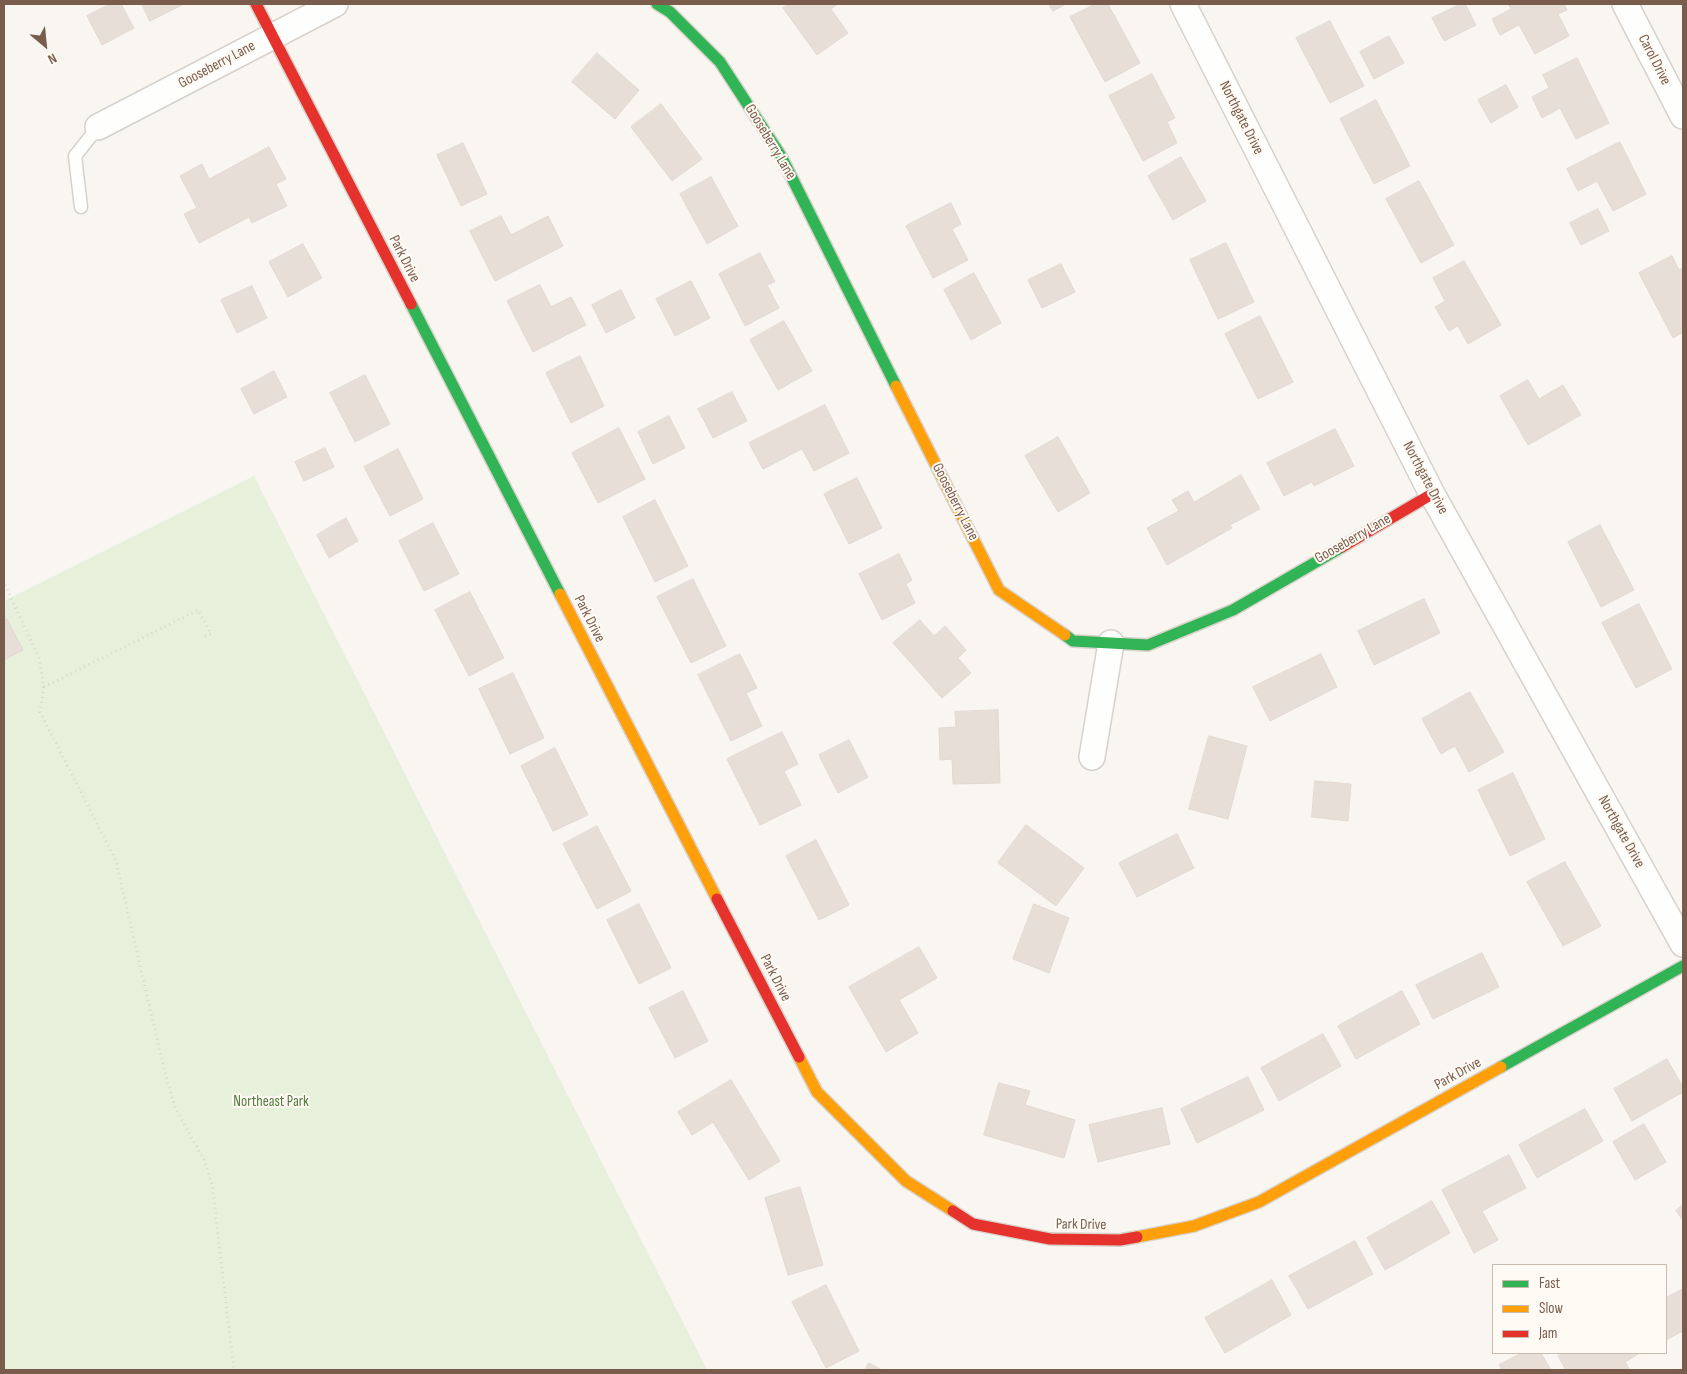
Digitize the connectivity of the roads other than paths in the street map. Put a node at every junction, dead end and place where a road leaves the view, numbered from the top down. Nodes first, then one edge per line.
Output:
1 (256, 4) edge
2 (335, 4) edge
3 (657, 4) edge
4 (1183, 4) edge
5 (1625, 4) edge
6 (272, 35) junction
7 (1683, 116) edge
8 (98, 127) joint
9 (81, 207) dead end
10 (1432, 494) junction
11 (1111, 643) junction
12 (1092, 757) dead end
13 (1683, 944) edge
14 (1683, 966) edge

1 - 6 street, Park Drive
2 - 6 street, Gooseberry Lane
3 - 11 street, Gooseberry Lane
4 - 10 street, Northgate Drive
5 - 7 street, Carol Drive
6 - 8 street, Gooseberry Lane
6 - 14 street, Park Drive
8 - 9 lane
10 - 11 street, Gooseberry Lane
10 - 13 street, Northgate Drive
11 - 12 street

